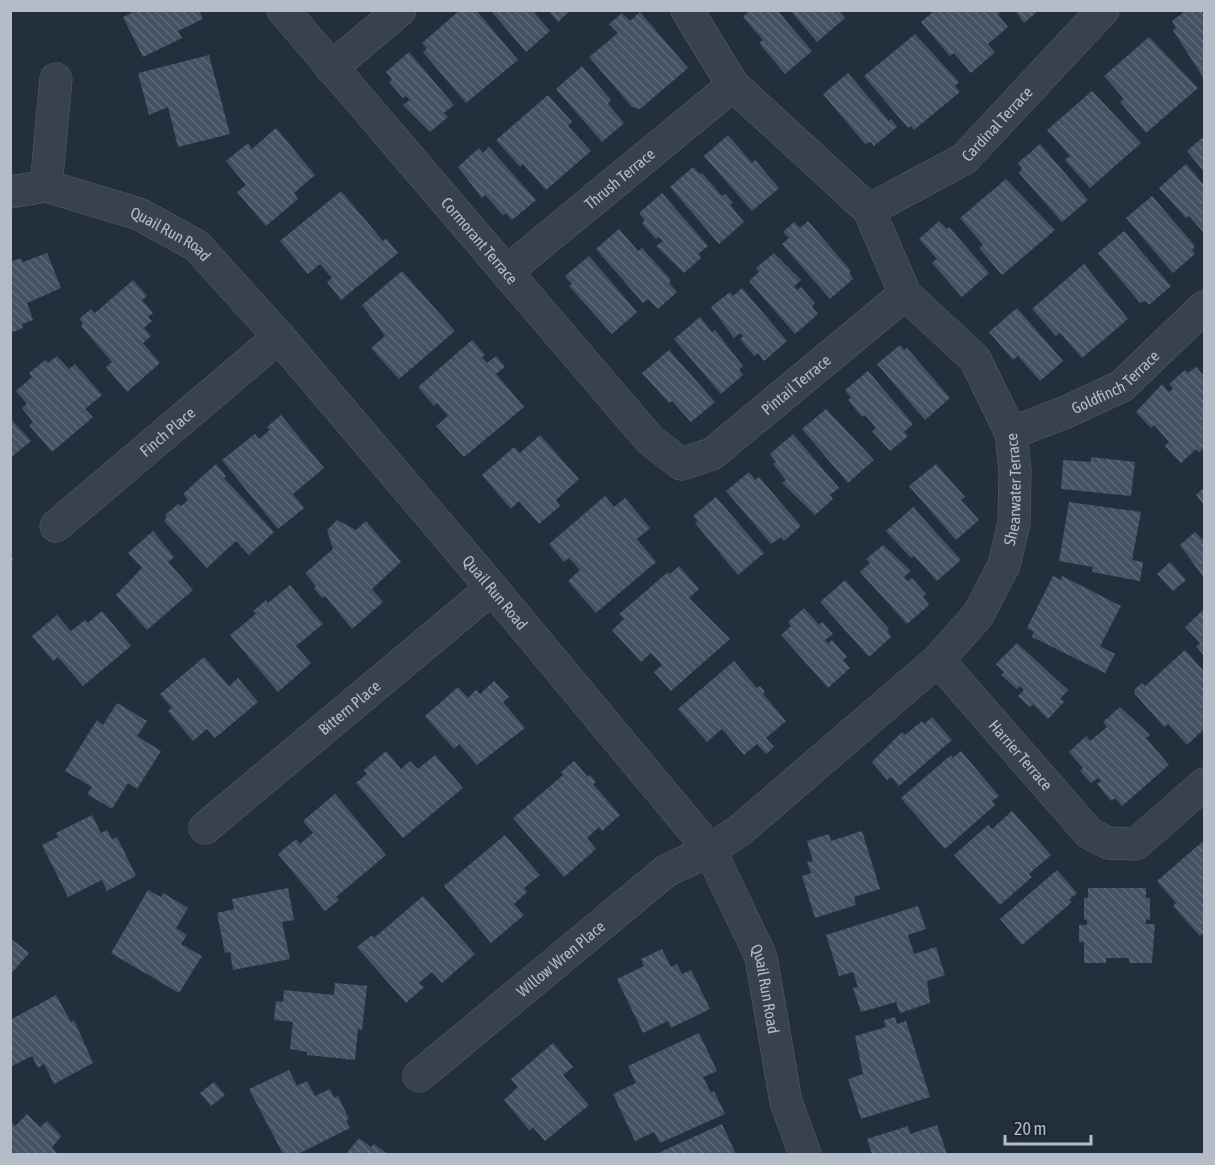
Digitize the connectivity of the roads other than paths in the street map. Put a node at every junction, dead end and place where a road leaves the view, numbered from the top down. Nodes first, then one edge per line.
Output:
1 (283, 10) edge
2 (400, 10) edge
3 (687, 10) edge
4 (1103, 10) edge
5 (331, 68) junction
6 (56, 79) dead end
7 (733, 84) junction
8 (46, 186) junction
9 (10, 192) edge
10 (869, 210) junction
11 (506, 272) junction
12 (905, 294) junction
13 (1204, 308) edge
14 (279, 337) junction
15 (1011, 433) junction
16 (681, 464) joint
17 (56, 526) dead end
18 (492, 588) junction
19 (938, 660) junction
20 (1204, 784) edge
21 (205, 828) dead end
22 (710, 850) junction
23 (419, 1076) dead end
24 (805, 1155) edge

1 - 5 street, Cormorant Terrace
2 - 5 street
3 - 7 street, Shearwater Terrace
4 - 10 street, Cardinal Terrace
5 - 11 street, Cormorant Terrace
6 - 8 street
7 - 10 street, Shearwater Terrace
7 - 11 street, Thrush Terrace
8 - 9 street, Quail Run Road
8 - 14 street, Quail Run Road
10 - 12 street, Shearwater Terrace
11 - 16 street, Cormorant Terrace
12 - 15 street, Shearwater Terrace
12 - 16 street, Pintail Terrace
13 - 15 street, Goldfinch Terrace
14 - 17 street, Finch Place
14 - 18 street, Quail Run Road
15 - 19 street, Shearwater Terrace
18 - 21 street, Bittern Place
18 - 22 street, Quail Run Road
19 - 20 street, Harrier Terrace
19 - 22 street, Shearwater Terrace
22 - 23 street, Willow Wren Place
22 - 24 street, Quail Run Road

